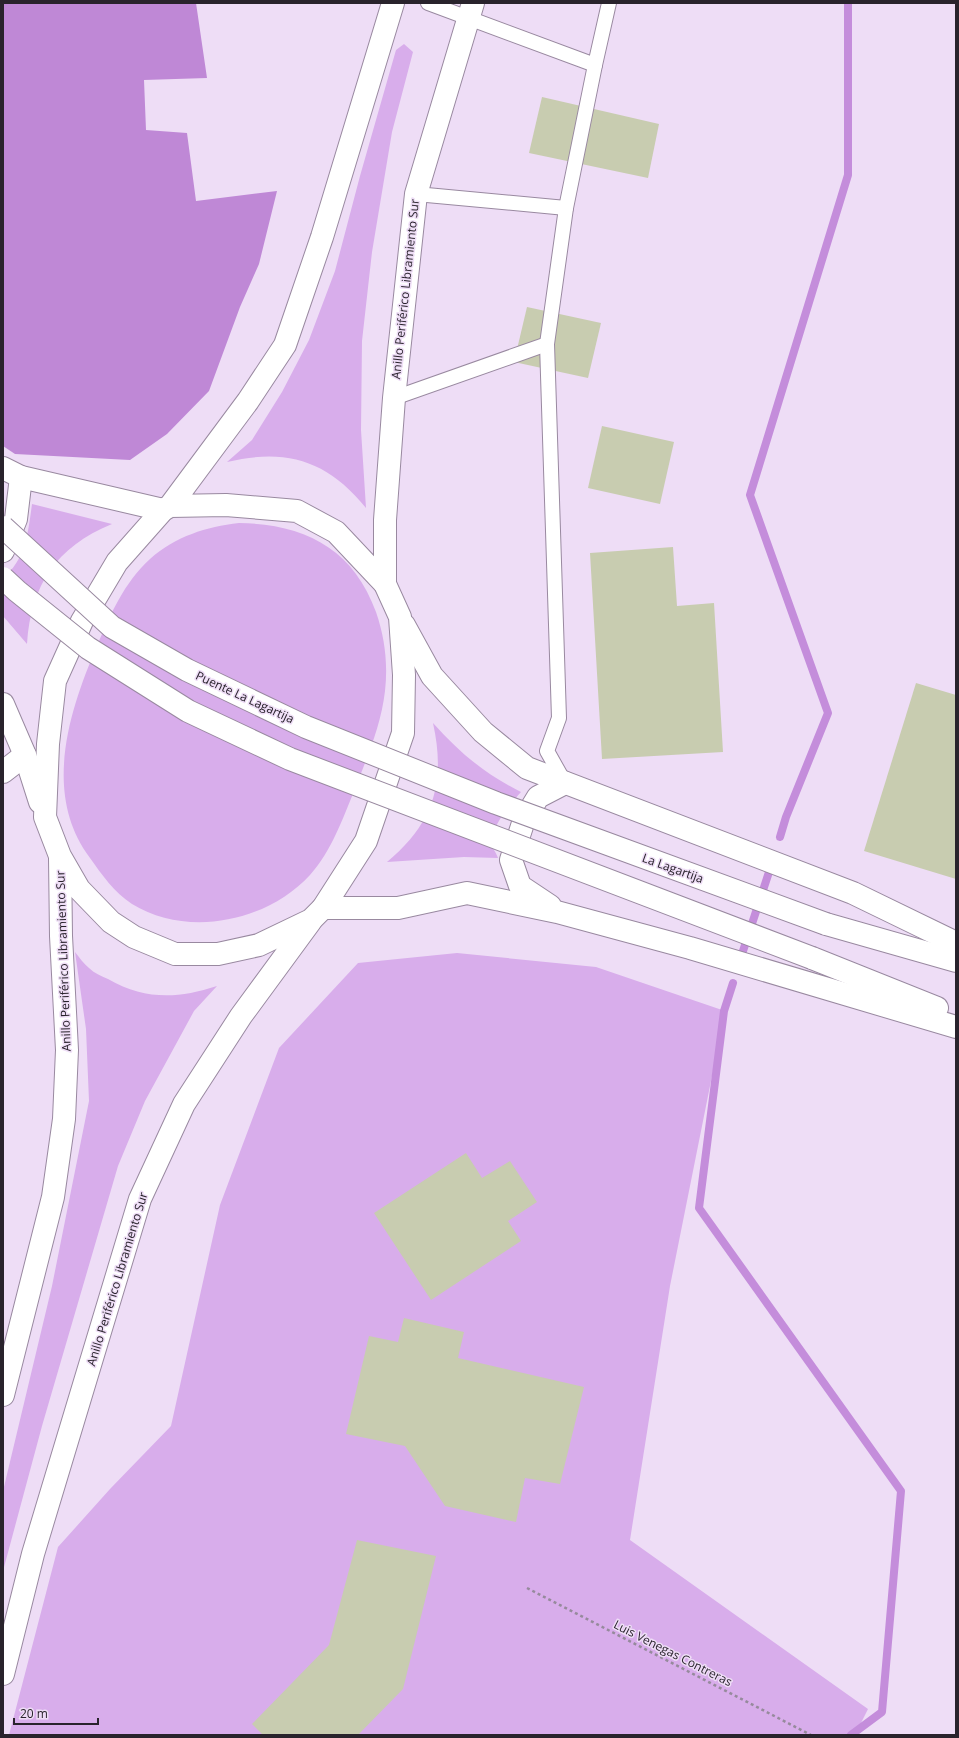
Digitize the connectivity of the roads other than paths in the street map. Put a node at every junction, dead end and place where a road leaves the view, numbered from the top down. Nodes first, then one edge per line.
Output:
1 (392, 3) edge
2 (428, 3) edge
3 (609, 3) edge
4 (471, 10) edge
5 (595, 65) junction
6 (416, 194) junction
7 (566, 208) junction
8 (546, 344) junction
9 (394, 398) junction
10 (12, 473) edge
11 (167, 508) junction
12 (3, 527) edge
13 (3, 551) edge
14 (3, 578) edge
15 (385, 584) junction
16 (400, 617) junction
17 (3, 704) edge
18 (25, 755) junction
19 (3, 772) edge
20 (565, 783) junction
21 (520, 812) joint
22 (45, 817) junction
23 (60, 856) junction
24 (558, 912) junction
25 (317, 914) junction
26 (956, 943) edge
27 (956, 960) edge
28 (956, 1015) edge
29 (956, 1027) edge
30 (5, 1385) edge
31 (3, 1674) edge

1 - 11 main road, Anillo Periférico Libramiento Sur
2 - 4 lane
3 - 5 lane
4 - 5 lane
4 - 6 main road, Anillo Periférico Libramiento Sur
5 - 7 lane
6 - 7 lane
6 - 9 main road, Anillo Periférico Libramiento Sur
7 - 8 lane
8 - 9 lane
8 - 20 lane
9 - 15 main road, Anillo Periférico Libramiento Sur
10 - 11 main road
10 - 13 main road
11 - 15 main road, Anillo Periférico Libramiento Sur
11 - 22 main road, Anillo Periférico Libramiento Sur
12 - 21 main road, Puente La Lagartija, bridge
14 - 28 main road, bridge
15 - 16 main road, Anillo Periférico Libramiento Sur
16 - 20 main road
16 - 25 main road, Anillo Periférico Libramiento Sur
17 - 18 main road
18 - 19 main road
18 - 22 main road
20 - 24 main road
20 - 26 main road
21 - 27 main road, La Lagartija, bridge
22 - 23 main road, Anillo Periférico Libramiento Sur
23 - 25 main road, Anillo Periférico Libramiento Sur
23 - 30 main road, Anillo Periférico Libramiento Sur
24 - 25 main road
24 - 29 main road
25 - 31 main road, Anillo Periférico Libramiento Sur

